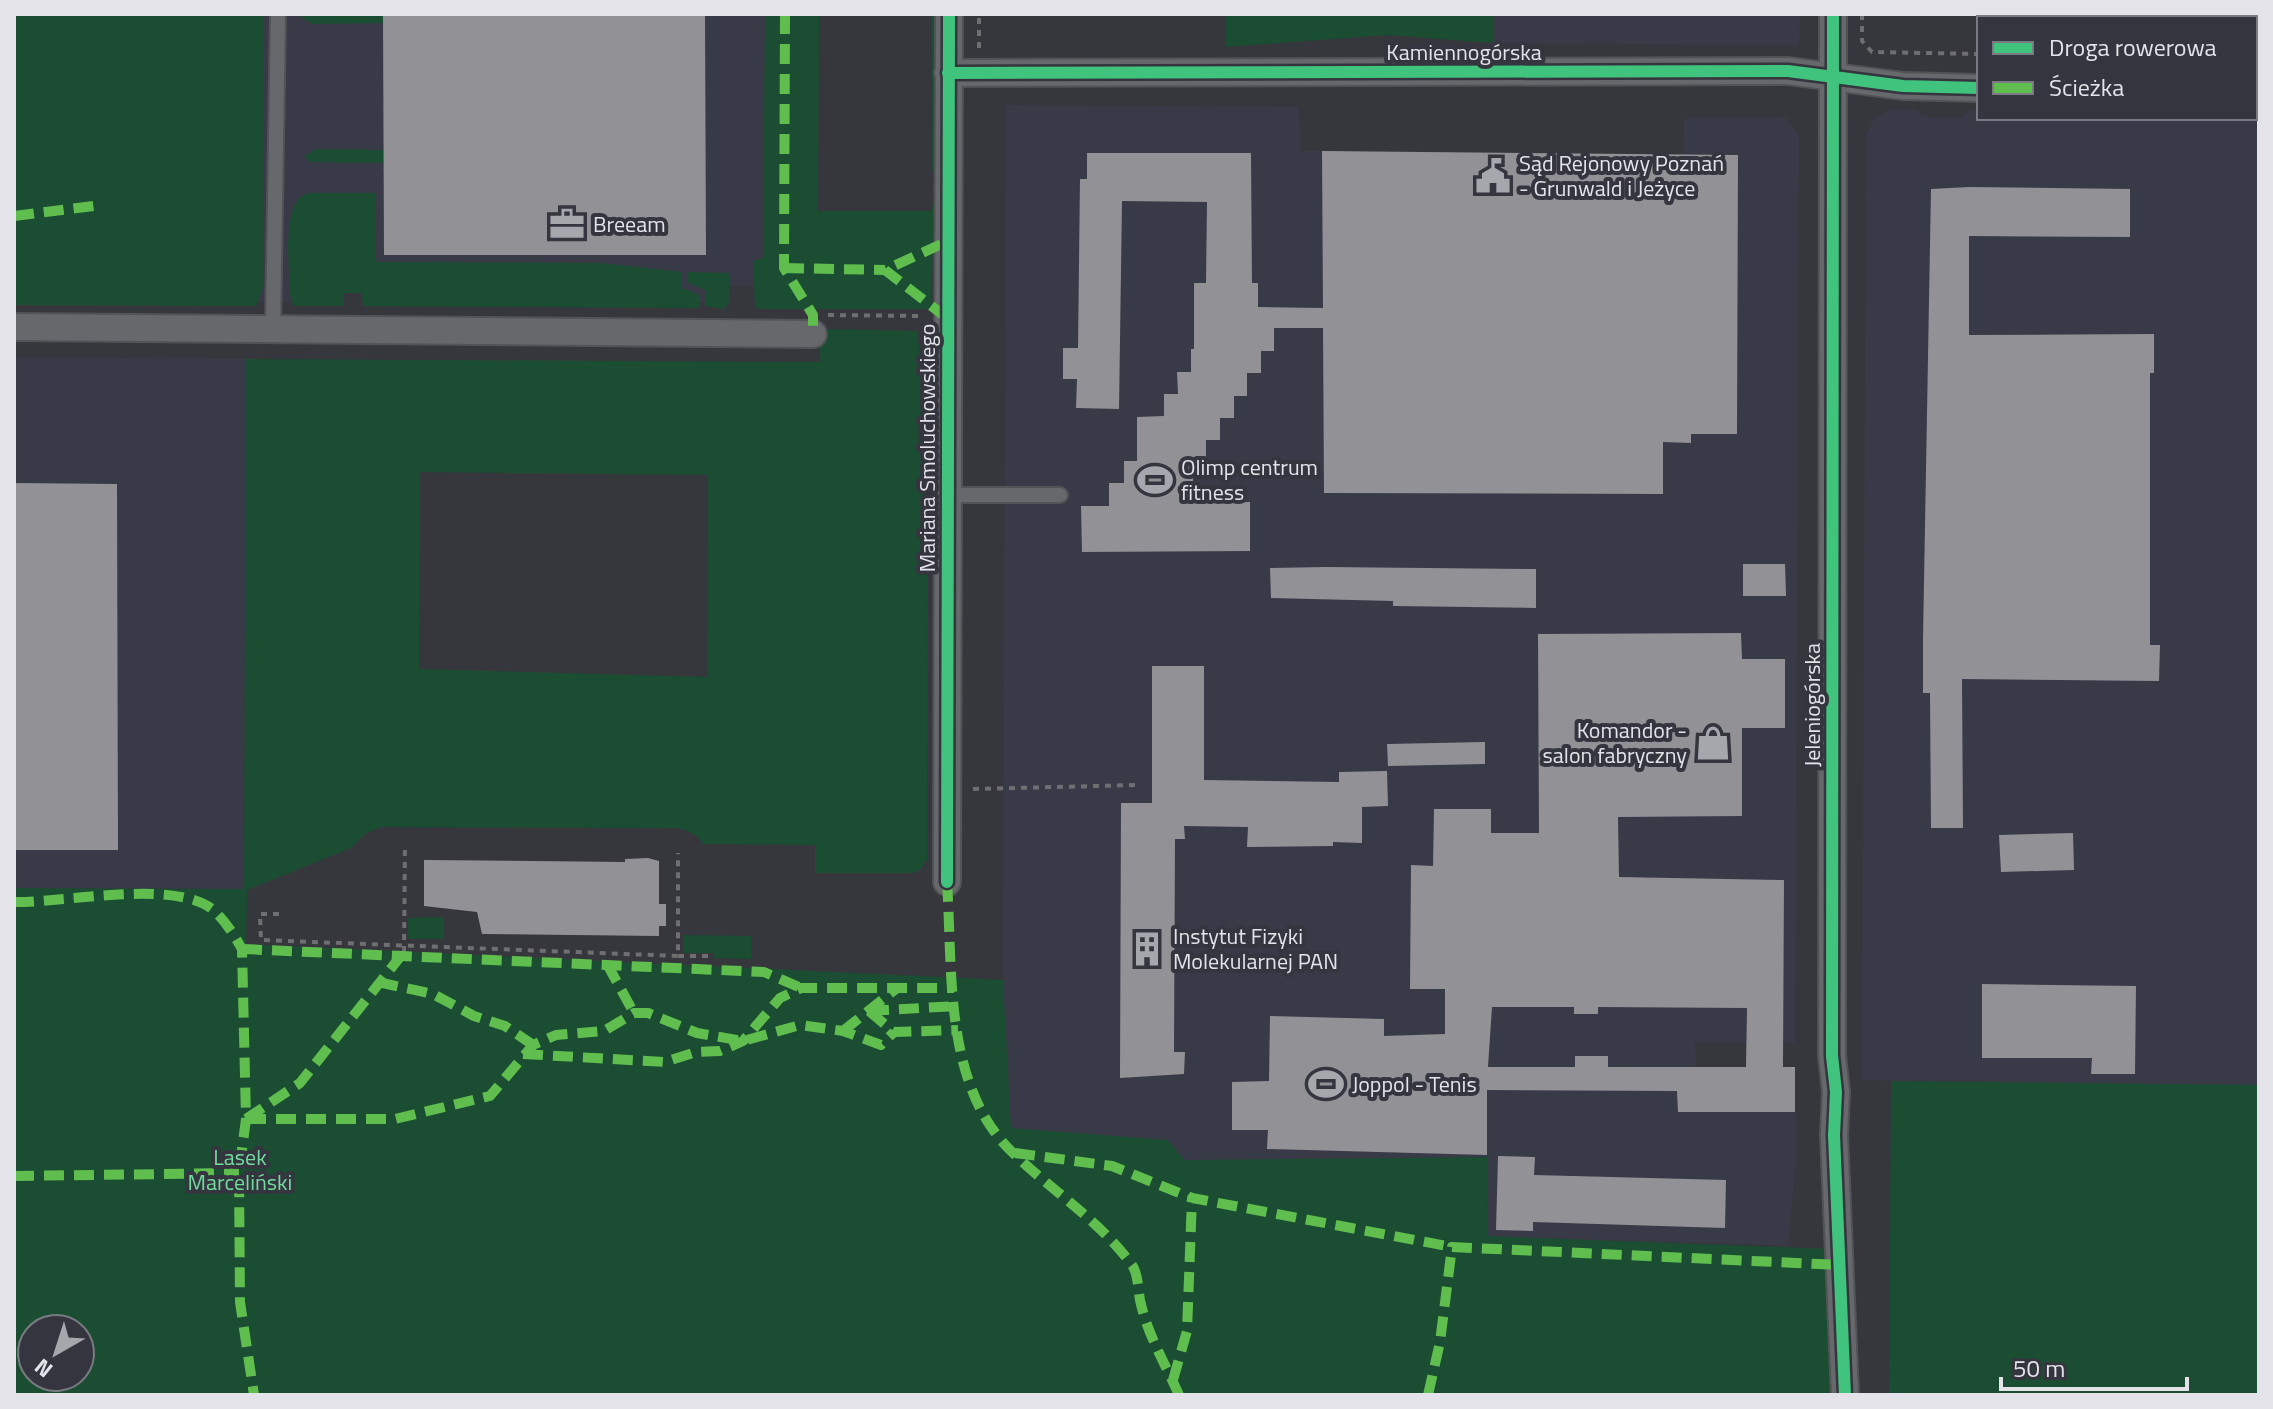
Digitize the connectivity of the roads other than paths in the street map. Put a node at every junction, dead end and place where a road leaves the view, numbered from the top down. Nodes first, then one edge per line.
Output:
1 (278, 14) edge
2 (949, 14) edge
3 (1833, 14) edge
4 (948, 73) junction
5 (1833, 77) junction
6 (1977, 88) edge
7 (14, 327) edge
8 (273, 328) junction
9 (813, 334) dead end
10 (947, 495) junction
11 (1060, 495) dead end
12 (947, 882) dead end
13 (1845, 1395) edge

1 - 8 lane
2 - 4 street, Mariana Smoluchowskiego
3 - 5 street, Jeleniogórska
4 - 5 street, Kamiennogórska
4 - 10 street, Mariana Smoluchowskiego
5 - 6 street, Kamiennogórska
5 - 13 street, Jeleniogórska
7 - 8 street
8 - 9 street
10 - 11 lane
10 - 12 street, Mariana Smoluchowskiego

